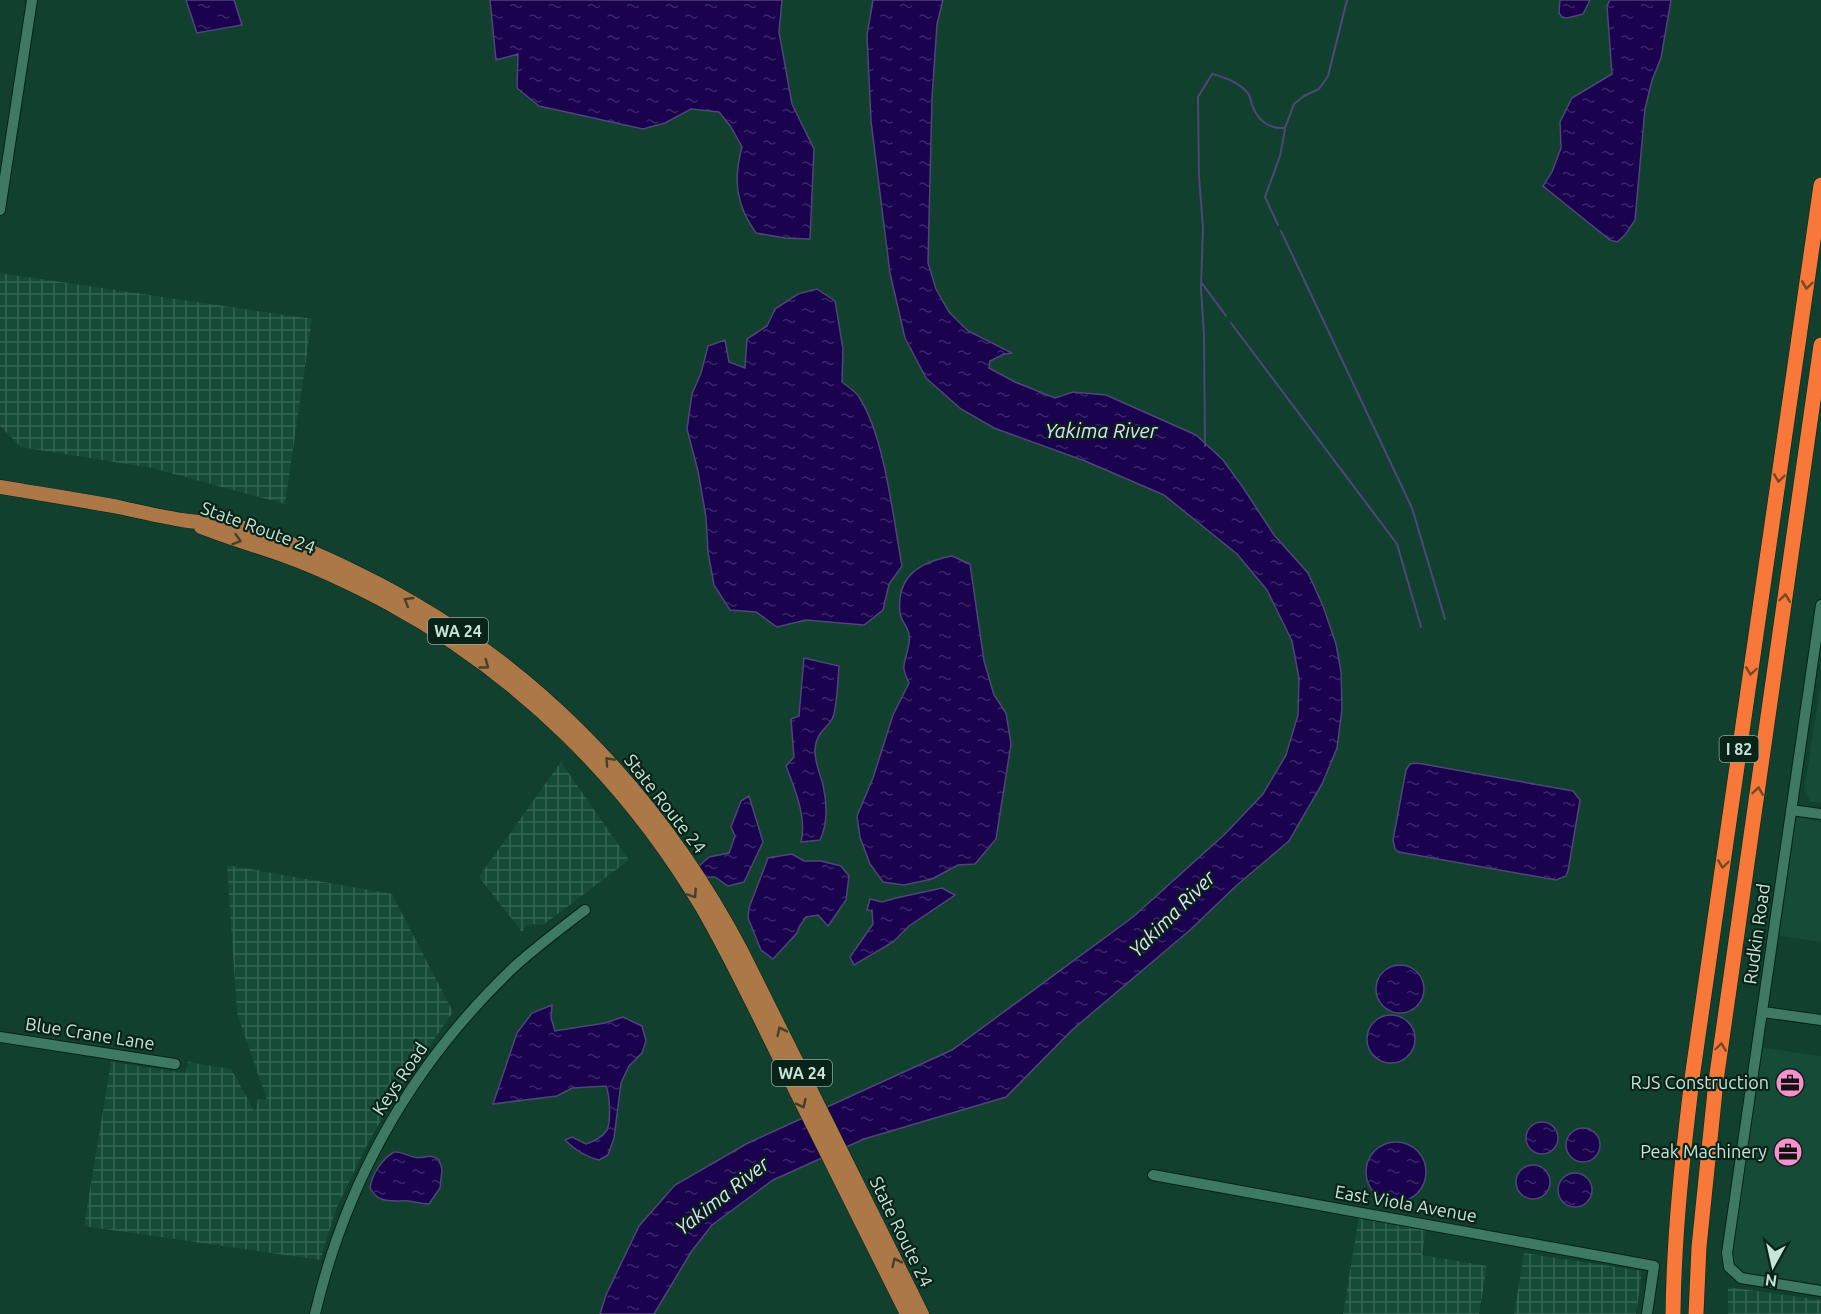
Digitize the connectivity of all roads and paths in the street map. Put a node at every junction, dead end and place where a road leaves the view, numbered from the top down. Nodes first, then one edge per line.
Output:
1 (32, 0) edge
2 (1821, 185) edge
3 (0, 210) edge
4 (1821, 345) edge
5 (0, 487) edge
6 (20, 490) junction
7 (0, 496) edge
8 (1821, 606) edge
9 (1819, 630) edge
10 (1791, 810) junction
11 (1821, 814) edge
12 (666, 842) junction
13 (585, 910) dead end
14 (1763, 1012) junction
15 (1821, 1020) edge
16 (0, 1037) edge
17 (175, 1064) dead end
18 (1716, 1081) junction
19 (1153, 1174) dead end
20 (1674, 1267) junction
21 (1821, 1291) edge
22 (315, 1314) edge
23 (907, 1314) edge
24 (922, 1314) edge
25 (1647, 1314) edge
26 (1668, 1314) edge
27 (1673, 1314) edge
28 (1696, 1314) edge
29 (1706, 1314) edge

1 - 3 street
2 -> 20 highway, I 82
18 -> 4 highway, I 82
5 - 6 main road, State Route 24 / WA 24
6 - 7 main road
6 - 12 main road, State Route 24 / WA 24
8 - 9 street, Rudkin Road
9 - 10 street, Rudkin Road
10 - 11 street
10 - 14 street, Rudkin Road
12 -> 23 main road, State Route 24 / WA 24
24 -> 12 main road, State Route 24 / WA 24
13 - 22 street, Keys Road
14 - 15 street
14 - 21 street, Rudkin Road
16 - 17 street, Blue Crane Lane
18 - 28 highway, I 82
18 - 29 highway
19 - 25 street, East Viola Avenue
20 - 26 highway
20 - 27 highway, I 82

